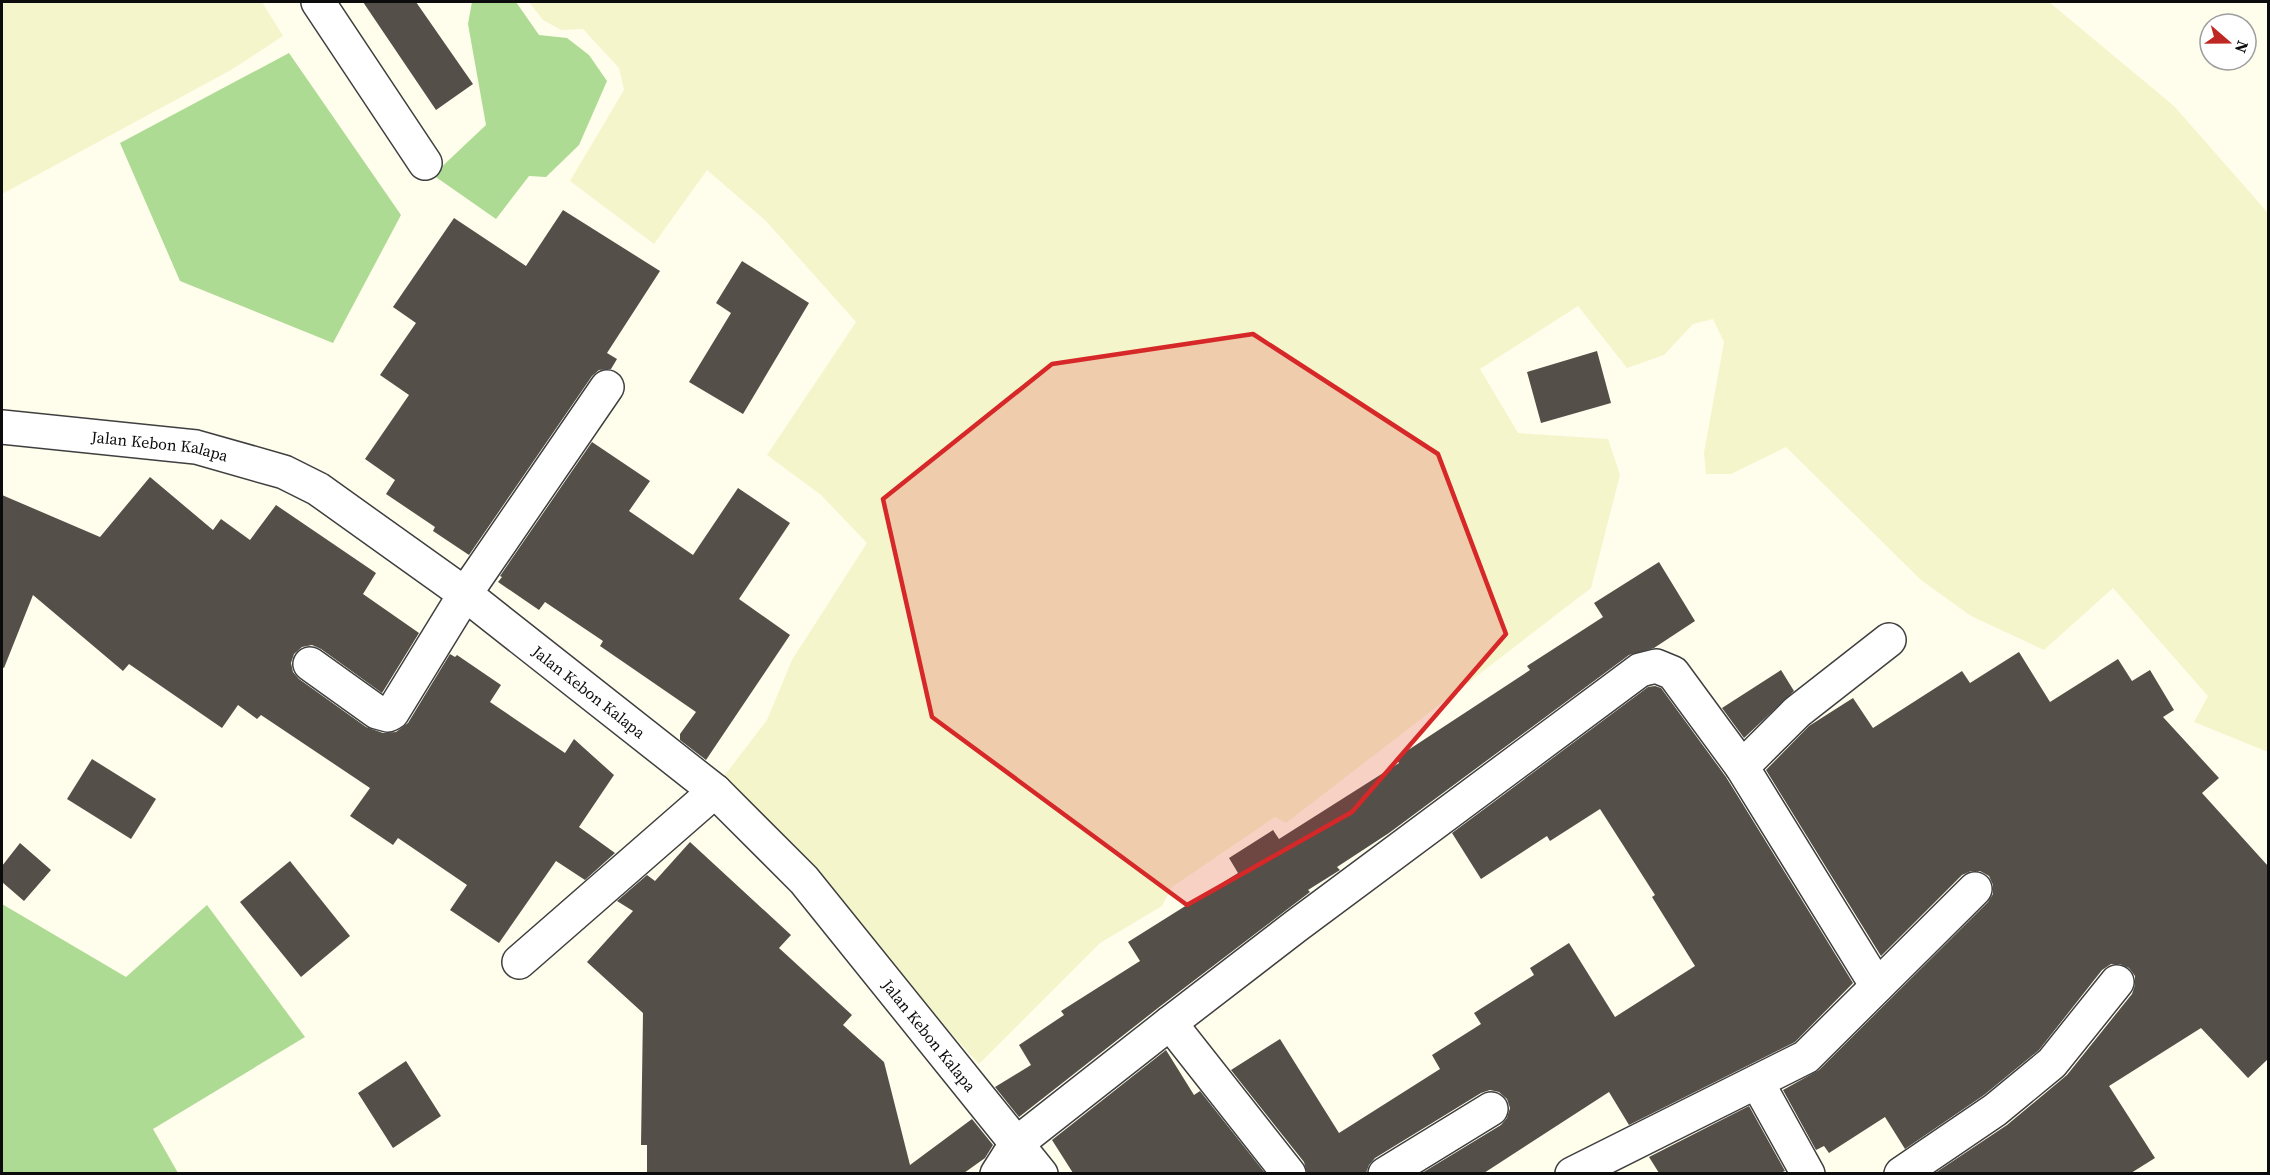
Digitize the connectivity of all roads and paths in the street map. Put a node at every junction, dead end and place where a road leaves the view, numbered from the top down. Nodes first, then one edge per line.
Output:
1 (318, 2) edge
2 (425, 163) dead end
3 (607, 387) dead end
4 (2, 427) edge
5 (465, 594) junction
6 (1889, 640) dead end
7 (310, 664) dead end
8 (1742, 767) junction
9 (715, 791) junction
10 (1974, 889) dead end
11 (519, 962) dead end
12 (2117, 982) dead end
13 (1877, 986) junction
14 (1170, 1023) junction
15 (1757, 1082) junction
16 (1491, 1109) dead end
17 (1016, 1144) junction
18 (997, 1173) edge
19 (1041, 1173) edge
20 (1289, 1173) edge
21 (1384, 1173) edge
22 (1572, 1173) edge
23 (1808, 1173) edge
24 (1901, 1173) edge

1 - 2 street
3 - 5 street
4 - 5 street, Jalan Kebon Kalapa
5 - 7 street
5 - 9 street, Jalan Kebon Kalapa
6 - 8 street
8 - 13 street
8 - 14 street
9 - 11 street
9 - 17 street, Jalan Kebon Kalapa
10 - 13 street
12 - 24 street
13 - 15 street
14 - 17 street
14 - 20 street
15 - 22 street
15 - 23 street
16 - 21 street
17 - 18 street
17 - 19 street, Jalan Kebon Kalapa

